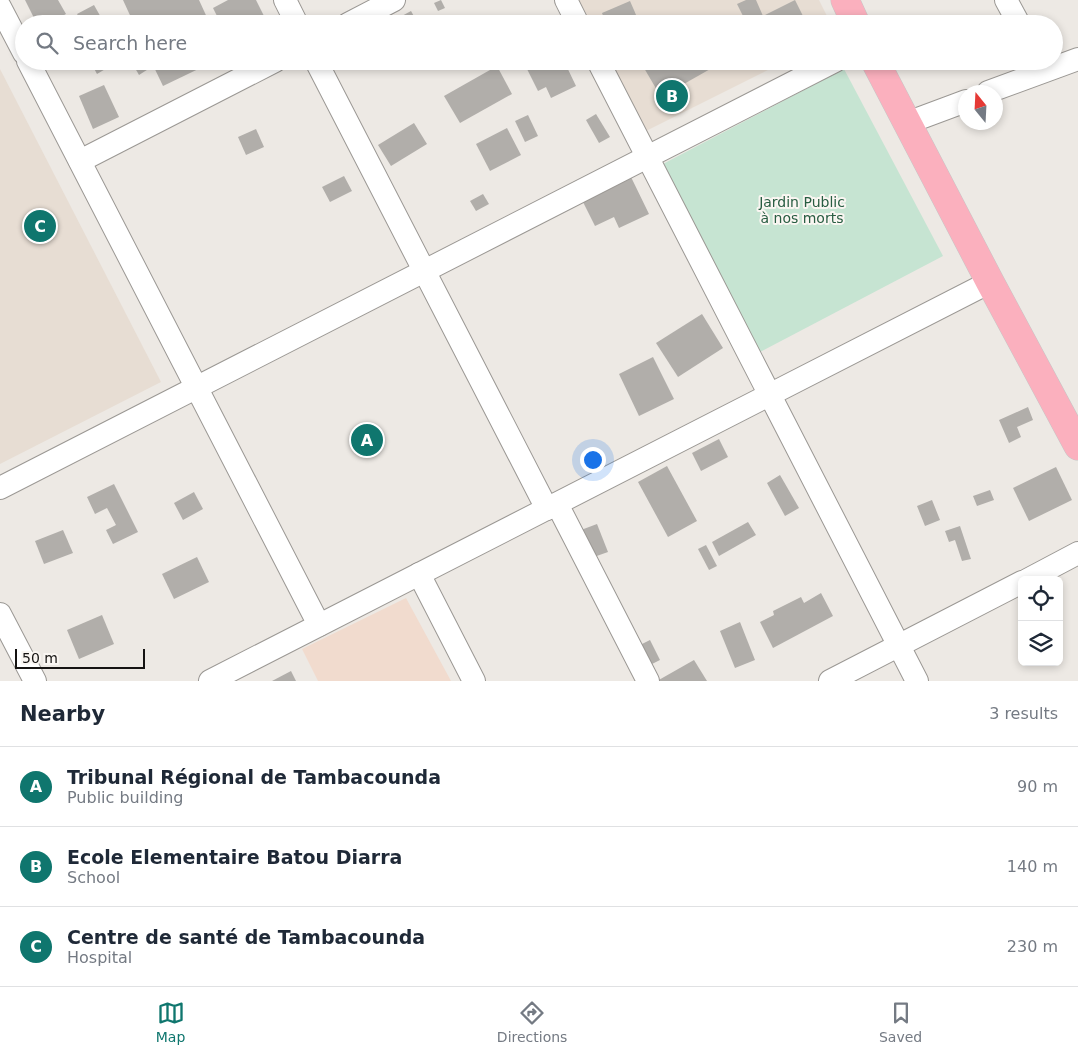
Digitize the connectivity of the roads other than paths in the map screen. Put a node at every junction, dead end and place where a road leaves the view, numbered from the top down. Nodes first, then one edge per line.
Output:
1 (285, 0) edge
2 (394, 0) edge
3 (566, 0) edge
4 (845, 0) edge
5 (1006, 0) edge
6 (0, 7) edge
7 (292, 15) edge
8 (365, 15) edge
9 (574, 15) edge
10 (852, 15) edge
11 (1014, 15) edge
12 (15, 36) edge
13 (1078, 59) edge
14 (1063, 62) edge
15 (33, 70) edge
16 (257, 70) edge
17 (321, 70) edge
18 (603, 70) edge
19 (817, 70) edge
20 (880, 70) edge
21 (1034, 70) edge
22 (1003, 85) edge
23 (958, 104) edge
24 (907, 123) junction
25 (647, 157) junction
26 (80, 161) junction
27 (424, 271) junction
28 (990, 282) junction
29 (196, 388) junction
30 (770, 395) junction
31 (1078, 446) edge
32 (0, 488) edge
33 (552, 506) junction
34 (1078, 553) edge
35 (419, 574) junction
36 (1035, 576) edge
37 (1018, 584) edge
38 (0, 614) edge
39 (319, 625) junction
40 (899, 646) junction
41 (35, 681) edge
42 (210, 681) edge
43 (474, 681) edge
44 (648, 681) edge
45 (830, 681) edge
46 (917, 681) edge

1 - 7 street
2 - 8 street
3 - 9 street
4 - 10 main road
5 - 11 street
6 - 12 street
13 - 14 street
15 - 26 street
16 - 26 street
17 - 27 street
18 - 25 street
19 - 25 street
20 - 24 main road
21 - 22 street
23 - 24 street
24 - 28 main road
25 - 27 street
25 - 30 street
26 - 29 street
27 - 29 street
27 - 33 street
28 - 30 street
28 - 31 main road
29 - 32 street
29 - 39 street
30 - 33 street
30 - 40 street
33 - 35 street
33 - 44 street
34 - 36 street
35 - 39 street
35 - 43 street
37 - 40 street
38 - 41 street
39 - 42 street
40 - 45 street
40 - 46 street

